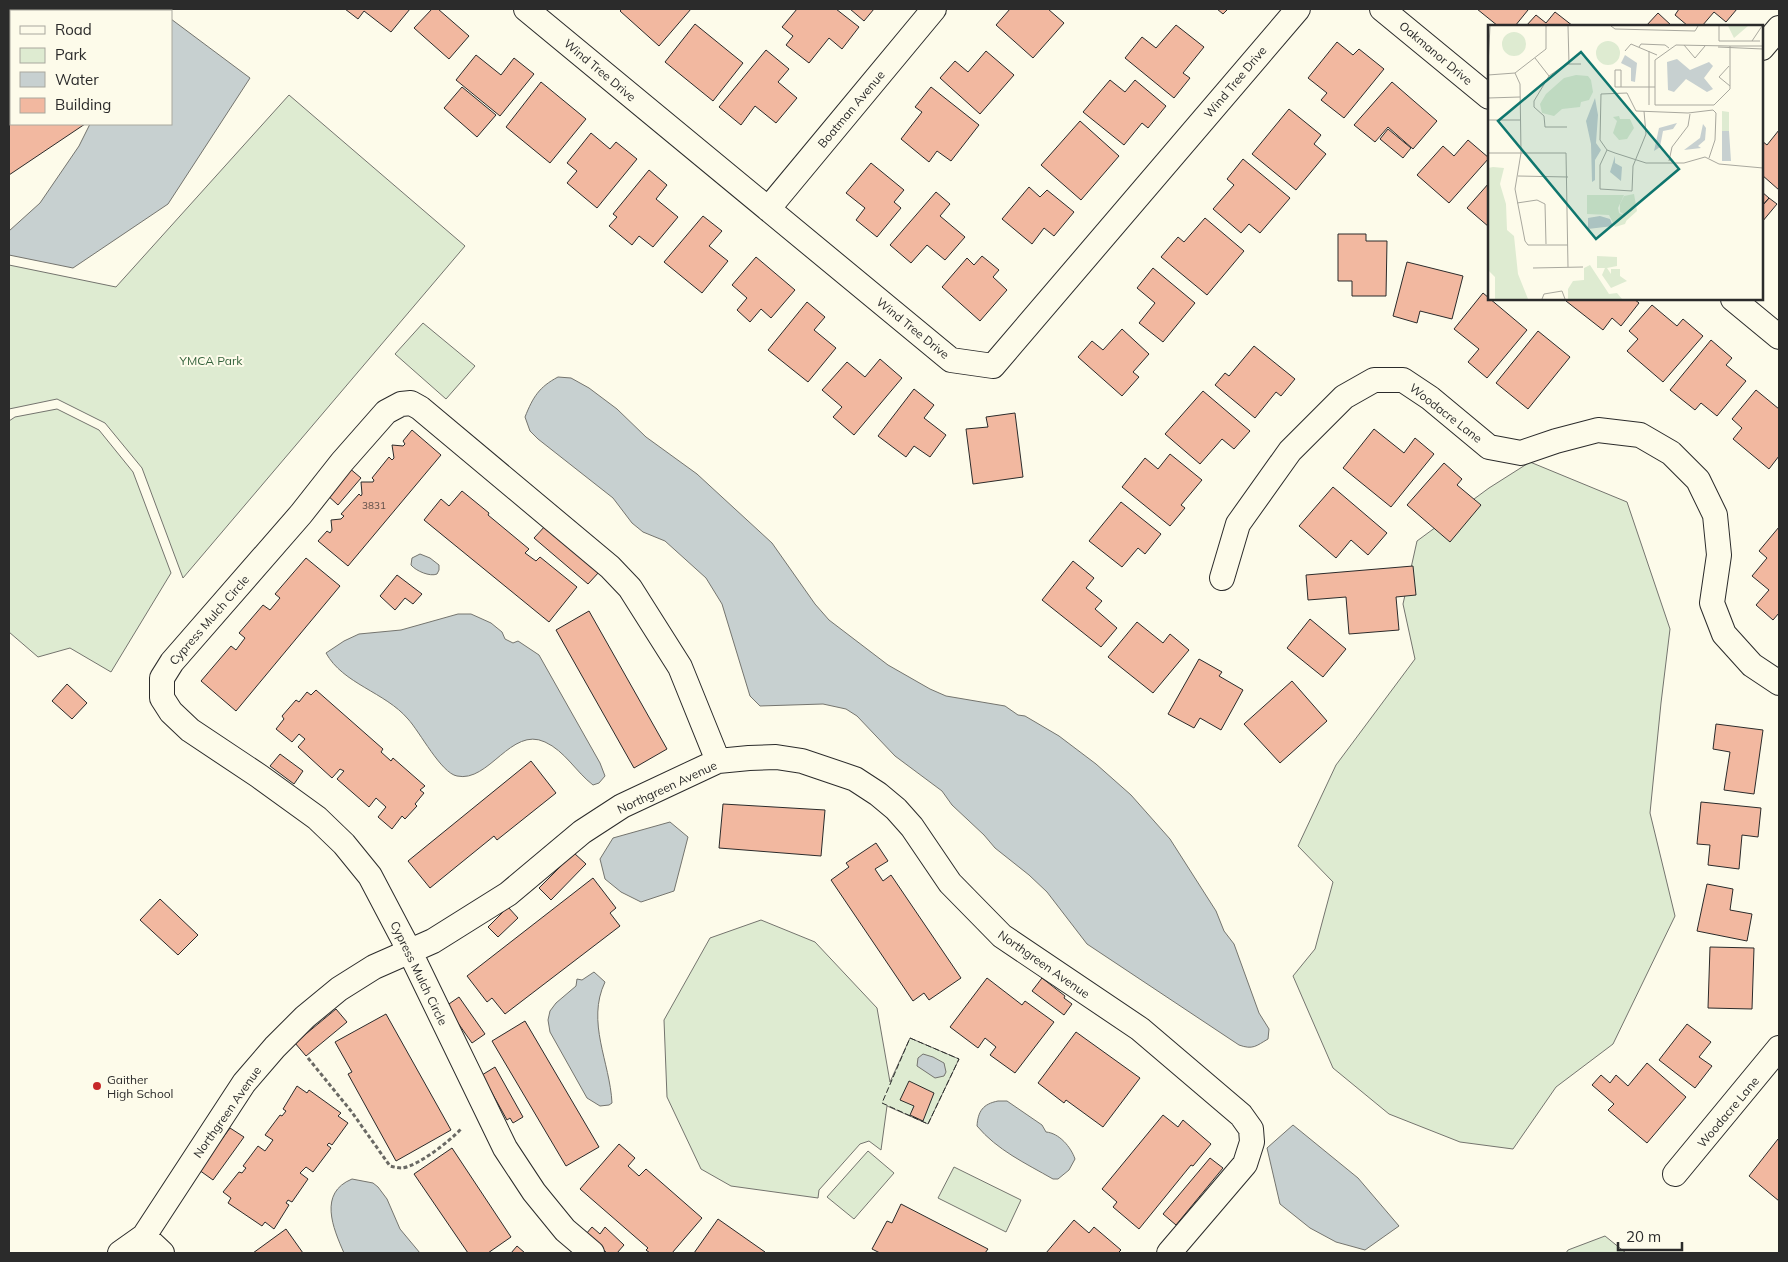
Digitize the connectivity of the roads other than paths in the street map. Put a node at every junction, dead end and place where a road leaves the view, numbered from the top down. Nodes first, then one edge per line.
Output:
1 (526, 9) edge
2 (934, 9) edge
3 (1298, 9) edge
4 (1382, 9) edge
5 (1779, 28) edge
6 (1763, 47) edge
7 (1488, 96) edge
8 (768, 209) junction
9 (1734, 300) edge
10 (1779, 337) edge
11 (1222, 578) dead end
12 (1779, 683) edge
13 (718, 762) junction
14 (410, 952) junction
15 (1775, 1063) edge
16 (1676, 1174) dead end
17 (144, 1236) junction
18 (120, 1253) edge
19 (162, 1253) edge
20 (592, 1253) edge
21 (1170, 1253) edge

1 - 8 street, Wind Tree Drive
2 - 8 street, Boatman Avenue
3 - 8 street, Wind Tree Drive
4 - 7 street, Oakmanor Drive
5 - 6 street
9 - 10 street
11 - 12 street, Woodacre Lane
13 - 14 street, Northgreen Avenue
13 - 14 street, Cypress Mulch Circle
13 - 21 street, Northgreen Avenue
14 - 17 street, Northgreen Avenue
14 - 20 street, Cypress Mulch Circle
15 - 16 street, Woodacre Lane
17 - 18 street, Northgreen Avenue
17 - 19 street

